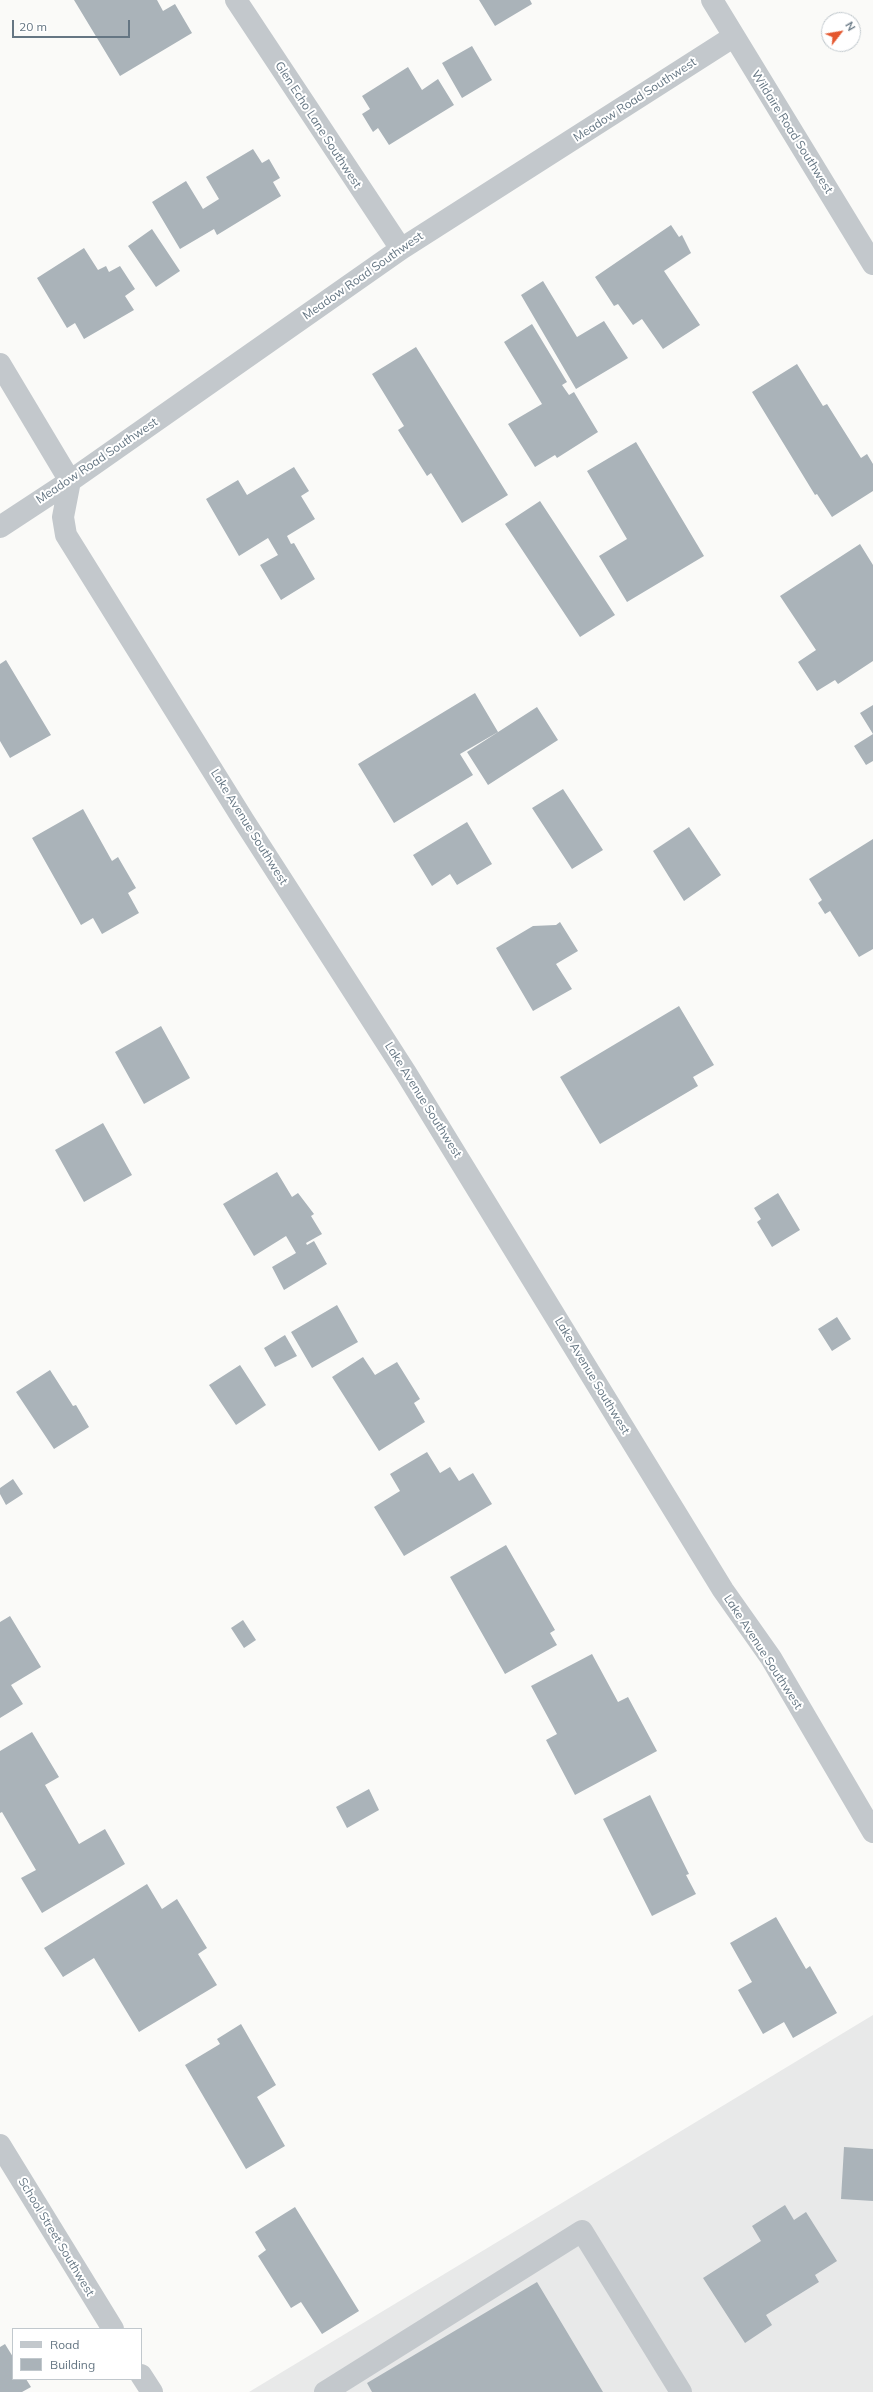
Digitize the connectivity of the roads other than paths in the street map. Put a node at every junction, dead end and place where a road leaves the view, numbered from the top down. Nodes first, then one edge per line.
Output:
1 (236, 0) edge
2 (712, 0) edge
3 (733, 37) junction
4 (401, 249) junction
5 (873, 264) edge
6 (0, 364) edge
7 (70, 481) junction
8 (0, 526) edge
9 (873, 1832) edge
10 (0, 2145) edge
11 (112, 2328) edge
12 (142, 2377) edge
13 (152, 2392) edge
14 (325, 2392) edge
15 (681, 2392) edge

1 - 4 street, Glen Echo Lane Southwest
2 - 3 street, Wildaire Road Southwest
3 - 4 street, Meadow Road Southwest
3 - 5 street, Wildaire Road Southwest
4 - 7 street, Meadow Road Southwest
6 - 7 street
7 - 8 street, Meadow Road Southwest
7 - 9 street, Lake Avenue Southwest
10 - 11 street, School Street Southwest
12 - 13 street
14 - 15 street

